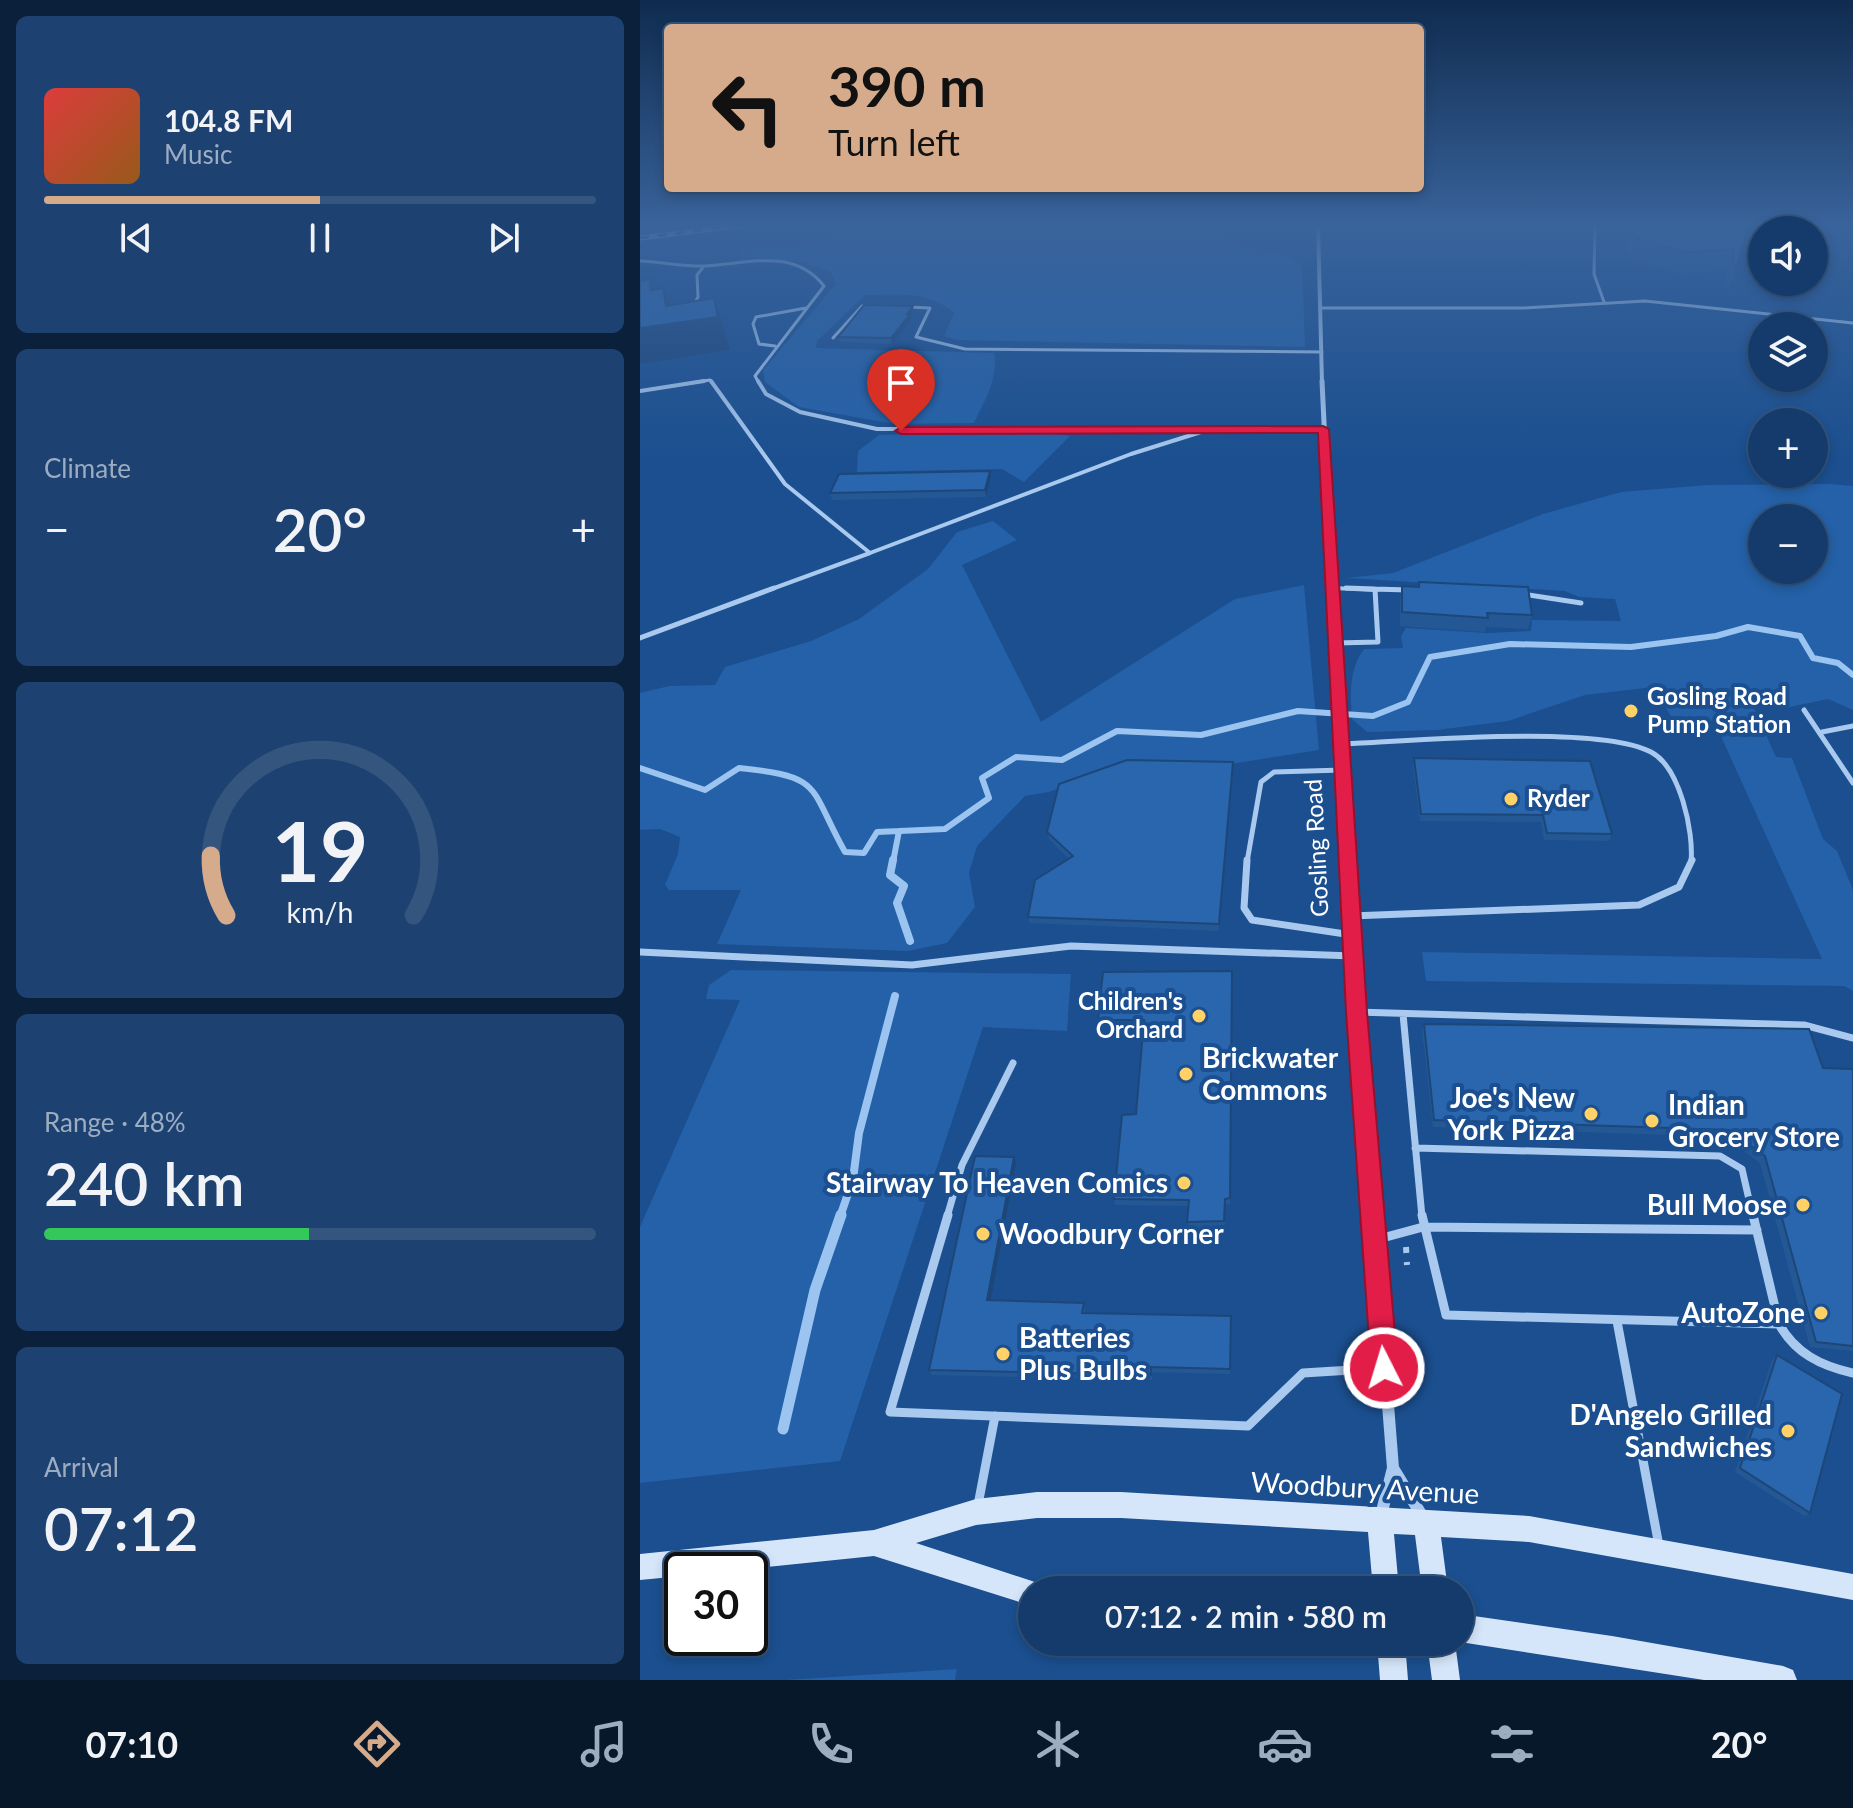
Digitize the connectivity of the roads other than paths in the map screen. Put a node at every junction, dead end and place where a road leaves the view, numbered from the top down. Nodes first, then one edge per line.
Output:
1 (696, 301) edge
2 (811, 301) edge
3 (1320, 301) edge
4 (1629, 301) edge
5 (1649, 301) edge
6 (1604, 302) joint
7 (876, 306) edge
8 (903, 307) edge
9 (806, 308) junction
10 (1320, 308) junction
11 (695, 319) edge
12 (1853, 323) edge
13 (833, 338) dead end
14 (775, 346) junction
15 (1322, 352) junction
16 (640, 391) edge
17 (1210, 429) junction
18 (1323, 429) junction
19 (870, 553) junction
20 (1333, 588) junction
21 (1375, 589) junction
22 (1420, 590) edge
23 (1511, 593) edge
24 (1581, 603) dead end
25 (640, 638) edge
26 (1336, 643) junction
27 (1804, 710) dead end
28 (1853, 726) edge
29 (1822, 732) junction
30 (1342, 744) junction
31 (1343, 770) junction
32 (1853, 783) edge
33 (1351, 916) junction
34 (1352, 935) junction
35 (640, 952) edge
36 (1353, 956) junction
37 (1356, 1012) junction
38 (1403, 1014) junction
39 (1853, 1038) edge
40 (1013, 1063) dead end
41 (1415, 1148) junction
42 (1423, 1227) junction
43 (1757, 1230) junction
44 (1373, 1240) junction
45 (1617, 1321) junction
46 (1779, 1324) junction
47 (1384, 1368) junction
48 (1853, 1373) edge
49 (995, 1416) junction
50 (1393, 1468) junction
51 (976, 1512) junction
52 (1380, 1520) junction
53 (1426, 1523) junction
54 (874, 1543) junction
55 (1659, 1550) junction
56 (640, 1567) edge
57 (1385, 1576) edge
58 (1433, 1576) edge
59 (1853, 1587) edge
60 (1018, 1589) edge
61 (1474, 1630) edge
62 (1392, 1656) edge
63 (1443, 1656) edge
64 (1394, 1680) edge
65 (1446, 1680) edge
66 (1783, 1680) edge

1 - 11 lane
2 - 9 lane
3 - 10 street, Gosling Road
4 - 6 lane
5 - 12 lane
6 - 10 lane
7 - 13 lane
8 - 15 lane
9 - 14 lane
9 - 14 lane
10 - 15 street, Gosling Road
14 - 17 lane
15 - 18 street, Gosling Road
16 - 19 lane
17 - 18 lane
17 - 19 lane
18 - 20 street, Gosling Road
19 - 25 lane
20 - 21 lane
20 - 26 street, Gosling Road
21 - 22 lane
21 - 26 lane
23 - 24 lane
26 - 30 street, Gosling Road
27 - 29 lane
28 - 29 lane
29 - 32 lane
30 - 31 street, Gosling Road
30 - 33 lane
31 - 33 street, Gosling Road
31 - 34 lane
33 - 34 street, Gosling Road
34 - 36 street, Gosling Road
35 - 36 lane
36 - 37 street, Gosling Road
37 - 38 lane
37 - 44 street, Gosling Road
38 - 39 lane
38 - 41 lane
40 - 49 lane
41 - 42 lane
41 - 43 lane
42 - 43 lane
42 - 44 lane
42 - 45 lane
43 - 46 lane
44 - 47 street, Gosling Road
45 - 46 lane
45 - 55 lane
46 - 48 lane
47 - 49 lane
47 - 50 street, Gosling Road
49 - 51 lane
50 - 52 street, Gosling Road
50 - 53 street, Gosling Road
51 - 52 main road, Woodbury Avenue
51 - 54 main road, Woodbury Avenue
52 - 53 main road, Woodbury Avenue
52 - 57 main road, Gosling Road
53 - 55 main road, Woodbury Avenue
53 - 58 main road, Gosling Road
54 - 56 main road, Woodbury Avenue
54 - 60 main road, Woodbury Avenue
55 - 59 main road, Woodbury Avenue
61 - 66 main road
62 - 64 main road
63 - 65 main road

